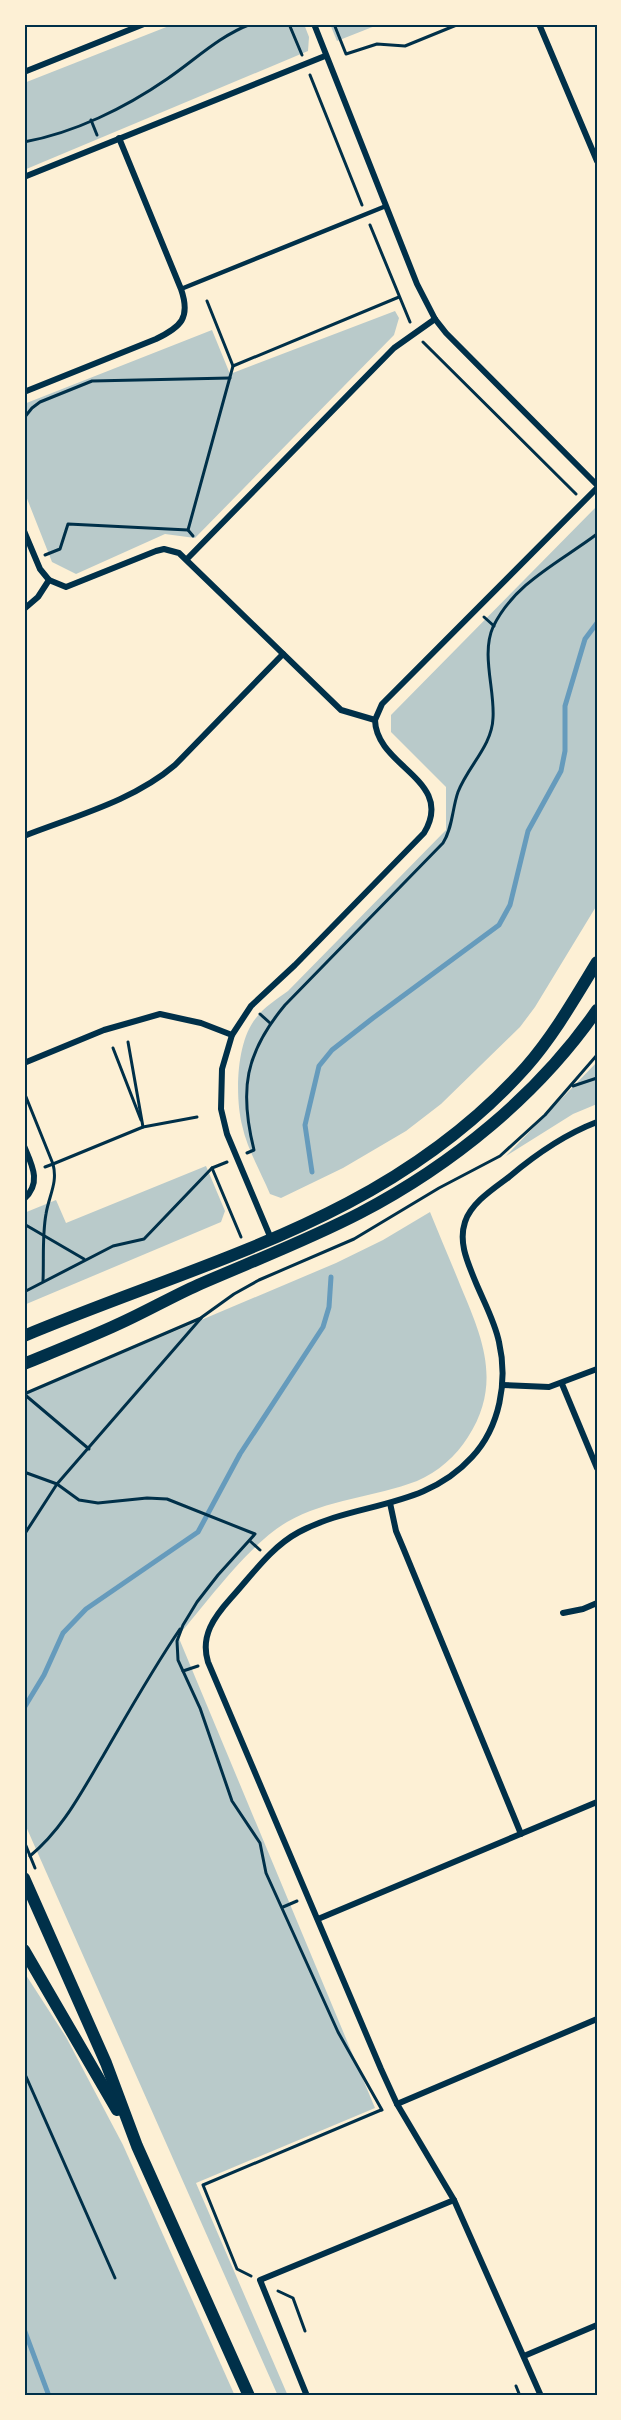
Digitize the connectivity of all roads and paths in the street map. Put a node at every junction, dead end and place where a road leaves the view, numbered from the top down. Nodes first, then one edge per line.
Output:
1 (144, 24) edge
2 (251, 24) edge
3 (314, 24) edge
4 (334, 24) edge
5 (459, 24) edge
6 (539, 24) edge
7 (325, 56) junction
8 (24, 72) edge
9 (91, 120) junction
10 (119, 138) junction
11 (24, 142) edge
12 (101, 145) junction
13 (597, 161) edge
14 (24, 177) edge
15 (386, 206) junction
16 (181, 289) junction
17 (399, 297) dead end
18 (207, 301) dead end
19 (435, 319) junction
20 (233, 366) junction
21 (230, 378) junction
22 (24, 392) edge
23 (24, 417) edge
24 (597, 486) edge
25 (188, 530) junction
26 (24, 531) edge
27 (201, 545) junction
28 (187, 559) junction
29 (35, 560) junction
30 (49, 580) junction
31 (24, 609) edge
32 (283, 654) junction
33 (375, 720) junction
34 (24, 836) edge
35 (597, 962) edge
36 (597, 1010) edge
37 (232, 1035) junction
38 (128, 1042) dead end
39 (113, 1048) dead end
40 (597, 1055) edge
41 (24, 1063) edge
42 (597, 1078) edge
43 (571, 1087) junction
44 (24, 1092) edge
45 (197, 1117) dead end
46 (597, 1122) edge
47 (143, 1127) junction
48 (24, 1146) edge
49 (54, 1164) junction
50 (212, 1168) dead end
51 (34, 1172) junction
52 (24, 1199) edge
53 (24, 1224) edge
54 (44, 1236) junction
55 (272, 1240) junction
56 (246, 1250) junction
57 (277, 1252) junction
58 (84, 1259) dead end
59 (252, 1262) junction
60 (259, 1280) junction
61 (43, 1282) dead end
62 (202, 1317) junction
63 (24, 1336) edge
64 (24, 1364) edge
65 (597, 1369) edge
66 (562, 1384) junction
67 (502, 1385) junction
68 (88, 1449) junction
69 (597, 1468) edge
70 (24, 1472) edge
71 (57, 1484) junction
72 (390, 1503) junction
73 (24, 1535) edge
74 (597, 1603) edge
75 (563, 1612) dead end
76 (183, 1625) junction
77 (597, 1802) edge
78 (521, 1834) junction
79 (30, 1856) dead end
80 (24, 1878) edge
81 (318, 1919) junction
82 (24, 1950) edge
83 (597, 2019) edge
84 (24, 2072) edge
85 (397, 2104) junction
86 (382, 2110) junction
87 (137, 2145) junction
88 (454, 2200) junction
89 (115, 2278) dead end
90 (260, 2280) junction
91 (597, 2325) edge
92 (305, 2331) dead end
93 (524, 2356) junction
94 (516, 2386) dead end
95 (249, 2396) edge
96 (307, 2396) edge
97 (520, 2396) edge
98 (541, 2396) edge

1 - 8 street
2 - 9 path
3 - 7 street
4 - 5 path
6 - 13 street
7 - 10 street
7 - 15 street
9 - 11 path
9 - 12 path
10 - 12 street
10 - 16 street
12 - 14 street
15 - 16 lane
15 - 19 street
16 - 22 street
17 - 20 path
18 - 20 path
19 - 24 street
19 - 27 street
20 - 21 path
21 - 23 path
21 - 25 path
24 - 33 street
25 - 27 path
25 - 29 path
26 - 29 street
27 - 28 street
28 - 30 street
28 - 32 street
29 - 30 street
30 - 31 street
32 - 33 street
32 - 34 street
33 - 37 street
35 - 55 main road
36 - 57 main road
37 - 41 street
37 - 55 street
38 - 47 path
39 - 47 path
40 - 43 path
42 - 43 path
43 - 60 path
44 - 49 path
45 - 47 path
46 - 67 street
47 - 49 path
48 - 51 street
49 - 51 path
49 - 54 path
50 - 56 path
51 - 52 street
53 - 54 path
54 - 58 path
54 - 61 path
55 - 56 main road
55 - 57 street
56 - 63 main road
57 - 59 main road
59 - 60 path
59 - 64 main road
60 - 62 path
62 - 68 path
62 - 68 path
65 - 66 street
66 - 67 street
66 - 69 street
67 - 72 street
68 - 71 path
70 - 71 path
71 - 73 path
71 - 76 path
72 - 78 street
72 - 81 street
74 - 75 street
76 - 79 path
76 - 86 path
77 - 78 street
78 - 81 street
80 - 87 main road
81 - 85 street
82 - 87 main road
83 - 85 street
84 - 89 path
85 - 86 path
85 - 88 street
86 - 90 path
87 - 95 main road
88 - 90 street
88 - 93 street
90 - 92 path
90 - 96 street
91 - 93 street
93 - 98 street
94 - 97 path

